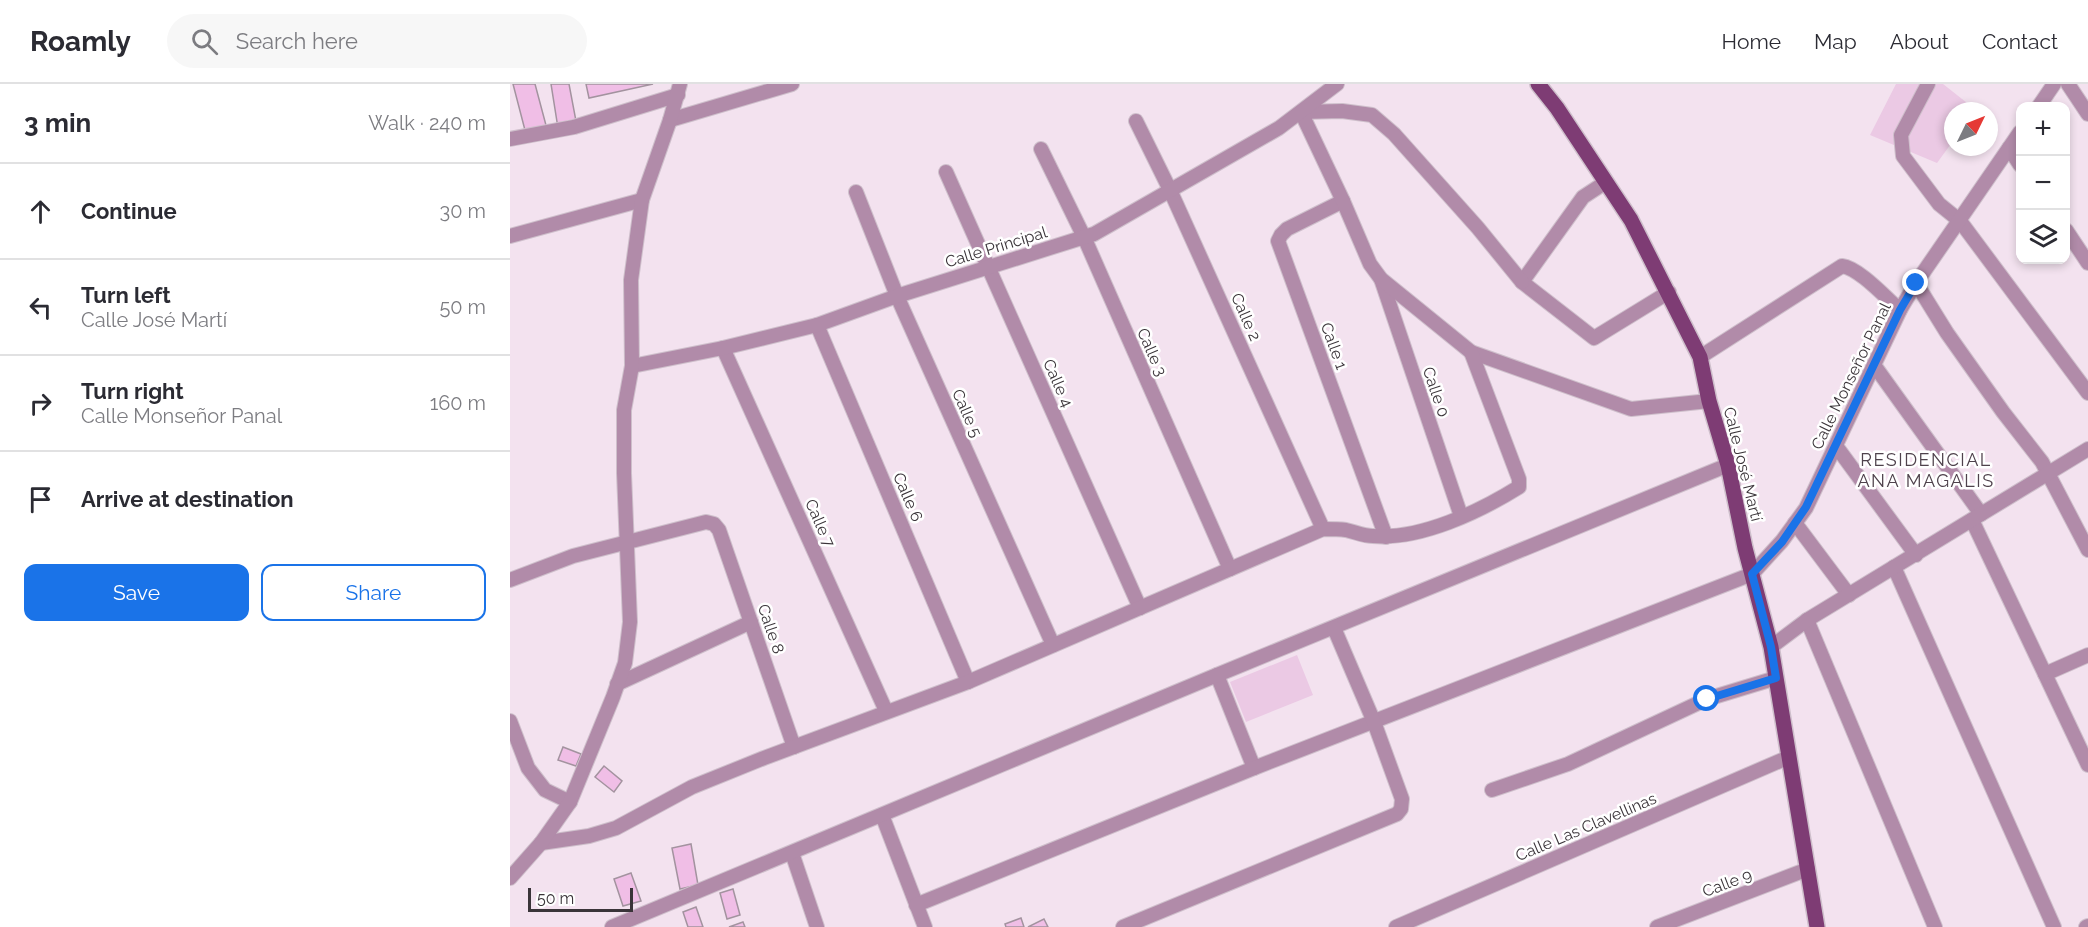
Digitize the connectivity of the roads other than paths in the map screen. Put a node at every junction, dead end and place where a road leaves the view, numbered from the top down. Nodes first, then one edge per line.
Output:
1 (792, 84) edge
2 (1337, 84) edge
3 (1538, 84) edge
4 (1928, 84) edge
5 (2054, 84) edge
6 (2068, 84) edge
7 (679, 89) edge
8 (2042, 102) edge
9 (1301, 112) junction
10 (2088, 114) edge
11 (670, 120) junction
12 (1136, 121) dead end
13 (2016, 138) edge
14 (510, 139) edge
15 (2009, 148) junction
16 (1041, 149) dead end
17 (2016, 159) edge
18 (946, 172) dead end
19 (1606, 182) junction
20 (1170, 190) junction
21 (856, 192) dead end
22 (642, 200) junction
23 (1344, 201) junction
24 (1960, 221) junction
25 (510, 236) edge
26 (2070, 236) edge
27 (1084, 237) junction
28 (2088, 263) edge
29 (988, 266) junction
30 (1380, 279) junction
31 (1522, 282) junction
32 (1916, 283) junction
33 (1669, 292) junction
34 (897, 296) junction
35 (1900, 310) junction
36 (817, 325) junction
37 (723, 348) junction
38 (1471, 352) junction
39 (1700, 357) junction
40 (1874, 365) junction
41 (632, 366) junction
42 (2088, 393) edge
43 (1709, 401) junction
44 (1836, 446) junction
45 (2088, 449) edge
46 (1728, 465) junction
47 (2047, 474) junction
48 (1461, 516) junction
49 (1977, 517) junction
50 (1795, 523) junction
51 (1323, 529) junction
52 (1386, 537) junction
53 (628, 542) junction
54 (2088, 550) edge
55 (1916, 555) junction
56 (1894, 567) junction
57 (1230, 569) junction
58 (1752, 574) junction
59 (510, 580) edge
60 (1849, 595) junction
61 (1140, 608) junction
62 (1807, 620) junction
63 (751, 622) junction
64 (1334, 628) junction
65 (1053, 645) junction
66 (1771, 647) junction
67 (2088, 656) edge
68 (2045, 674) junction
69 (1217, 675) junction
70 (1776, 678) junction
71 (968, 682) junction
72 (617, 684) junction
73 (886, 711) junction
74 (1374, 722) junction
75 (511, 731) edge
76 (794, 747) junction
77 (1789, 757) junction
78 (2088, 765) edge
79 (1254, 768) junction
80 (1492, 790) dead end
81 (570, 802) junction
82 (882, 815) junction
83 (541, 843) junction
84 (792, 853) junction
85 (1808, 869) junction
86 (510, 878) edge
87 (916, 905) junction
88 (813, 926) edge
89 (612, 927) edge
90 (925, 927) edge
91 (1123, 927) edge
92 (1396, 927) edge
93 (1657, 927) edge
94 (1817, 927) edge
95 (1935, 927) edge
96 (2054, 927) edge

1 - 11 street
2 - 9 street, Calle Principal
3 - 19 main road, Calle José Martí
4 - 24 street
5 - 8 street
6 - 10 street
7 - 11 street
7 - 14 street
9 - 20 street, Calle Principal
9 - 23 street
9 - 31 street
11 - 22 street
12 - 20 street, Calle 2
13 - 15 street, Calle Monseñor Panal
15 - 17 street
15 - 24 street, Calle Monseñor Panal
16 - 27 street, Calle 3
18 - 29 street, Calle 4
19 - 31 street
19 - 33 main road, Calle José Martí
20 - 27 street, Calle Principal
20 - 51 street, Calle 2
21 - 34 street, Calle 5
22 - 25 street
22 - 41 street
23 - 30 street
23 - 52 street, Calle 1
24 - 32 street, Calle Monseñor Panal
24 - 42 street
26 - 28 street
27 - 29 street, Calle Principal
27 - 57 street, Calle 3
29 - 34 street, Calle Principal
29 - 61 street, Calle 4
30 - 38 street
30 - 48 street, Calle 0
31 - 33 street
32 - 35 street, Calle Monseñor Panal
32 - 47 street
33 - 39 main road, Calle José Martí
34 - 36 street, Calle Principal
34 - 65 street, Calle 5
35 - 39 street
35 - 40 street, Calle Monseñor Panal
36 - 37 street, Calle Principal
36 - 71 street, Calle 6
37 - 41 street, Calle Principal
37 - 73 street, Calle 7
38 - 43 street
38 - 48 street
39 - 43 main road, Calle José Martí
40 - 44 street, Calle Monseñor Panal
40 - 49 street
41 - 53 street
43 - 46 main road, Calle José Martí
44 - 50 street, Calle Monseñor Panal
44 - 55 street
45 - 47 street
46 - 58 main road, Calle José Martí
46 - 64 street
47 - 49 street
47 - 54 street
48 - 52 street
49 - 55 street
49 - 68 street
50 - 58 street, Calle Monseñor Panal
50 - 60 street
51 - 52 street
51 - 57 street
53 - 59 street
53 - 63 street, Calle 8
53 - 72 street
55 - 56 street
56 - 60 street
56 - 96 street
57 - 61 street
58 - 66 main road, Calle José Martí
58 - 74 street
60 - 62 street
61 - 65 street
62 - 66 street
62 - 95 street
63 - 72 street
63 - 76 street, Calle 8
64 - 69 street
64 - 74 street
65 - 71 street
66 - 70 main road, Calle José Martí
67 - 68 street
68 - 78 street
69 - 79 street
69 - 82 street
70 - 77 main road, Calle José Martí
70 - 80 street
71 - 73 street
72 - 81 street
73 - 76 street
74 - 79 street
74 - 91 street
75 - 81 street
76 - 83 street
77 - 85 main road, Calle José Martí
77 - 92 street, Calle Las Clavellinas
79 - 87 street
81 - 83 street
82 - 84 street
82 - 87 street
83 - 86 street
84 - 88 street
84 - 89 street
85 - 93 street, Calle 9
85 - 94 main road, Calle José Martí
87 - 90 street

